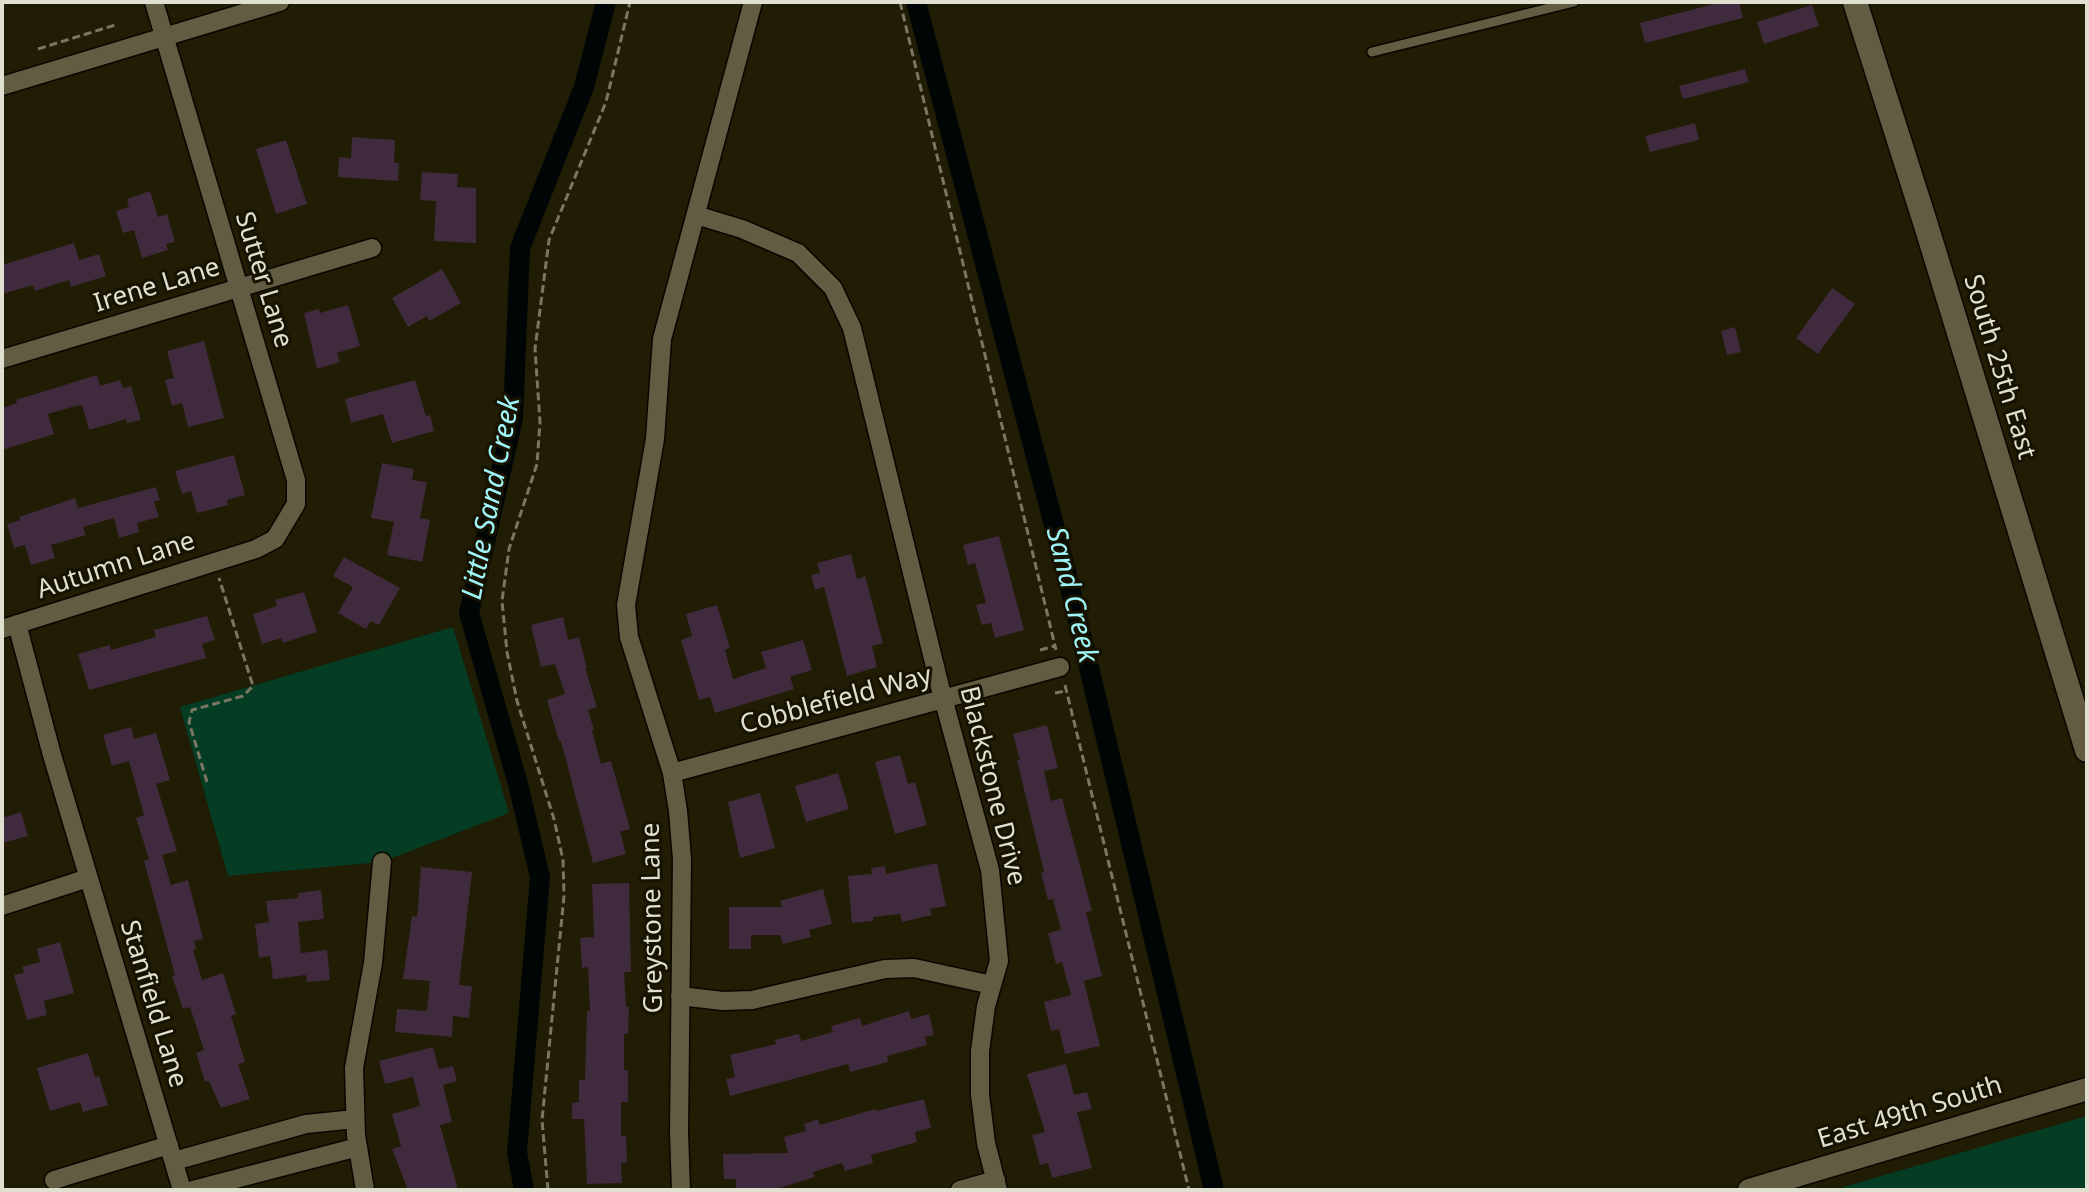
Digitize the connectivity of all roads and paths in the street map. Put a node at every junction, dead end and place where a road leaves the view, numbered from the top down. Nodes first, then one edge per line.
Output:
1 (154, 2) edge
2 (280, 2) edge
3 (630, 2) edge
4 (753, 2) edge
5 (900, 2) edge
6 (1574, 2) edge
7 (1855, 2) edge
8 (115, 25) dead end
9 (164, 37) junction
10 (38, 49) dead end
11 (1372, 52) dead end
12 (2, 86) edge
13 (696, 215) junction
14 (372, 248) dead end
15 (239, 289) junction
16 (2, 359) edge
17 (246, 552) joint
18 (214, 562) junction
19 (10, 627) edge
20 (1055, 646) junction
21 (1040, 650) dead end
22 (1060, 667) junction
23 (1066, 691) junction
24 (1055, 693) dead end
25 (943, 698) junction
26 (2087, 750) edge
27 (672, 773) junction
28 (207, 782) dead end
29 (382, 862) dead end
30 (88, 878) junction
31 (2, 906) edge
32 (992, 985) junction
33 (680, 996) junction
34 (2087, 1089) edge
35 (355, 1119) junction
36 (293, 1128) junction
37 (358, 1147) junction
38 (171, 1153) junction
39 (302, 1160) junction
40 (54, 1180) dead end
41 (997, 1185) edge
42 (182, 1190) edge
43 (193, 1190) edge
44 (365, 1190) edge
45 (548, 1190) edge
46 (681, 1190) edge
47 (960, 1190) edge
48 (1189, 1190) edge
49 (1749, 1190) edge

1 - 9 street, Sutter Lane
2 - 9 street
3 - 45 path
4 - 13 street, Greystone Lane
5 - 20 path
6 - 11 lane
7 - 26 main road, South 25th East
8 - 10 path
9 - 12 street
9 - 15 street, Sutter Lane
13 - 25 street, Blackstone Drive
13 - 27 street, Greystone Lane
14 - 15 street, Irene Lane
15 - 16 street, Irene Lane
15 - 17 street, Sutter Lane
17 - 18 street, Autumn Lane
18 - 19 street, Autumn Lane
18 - 28 path
19 - 30 street, Stanfield Lane
20 - 21 path
20 - 22 path
22 - 23 path
22 - 25 street, Cobblefield Way
23 - 24 path
23 - 48 path
25 - 27 street, Cobblefield Way
25 - 32 street, Blackstone Drive
27 - 33 street, Greystone Lane
29 - 35 street
30 - 31 street
30 - 38 street, Stanfield Lane
32 - 33 street
32 - 41 street, Blackstone Drive
33 - 46 street, Greystone Lane
34 - 49 street, East 49th South
35 - 36 street
35 - 37 street
36 - 38 street
36 - 39 street
37 - 39 street
37 - 44 street
38 - 40 street
38 - 42 street, Stanfield Lane
39 - 43 street
41 - 47 street

